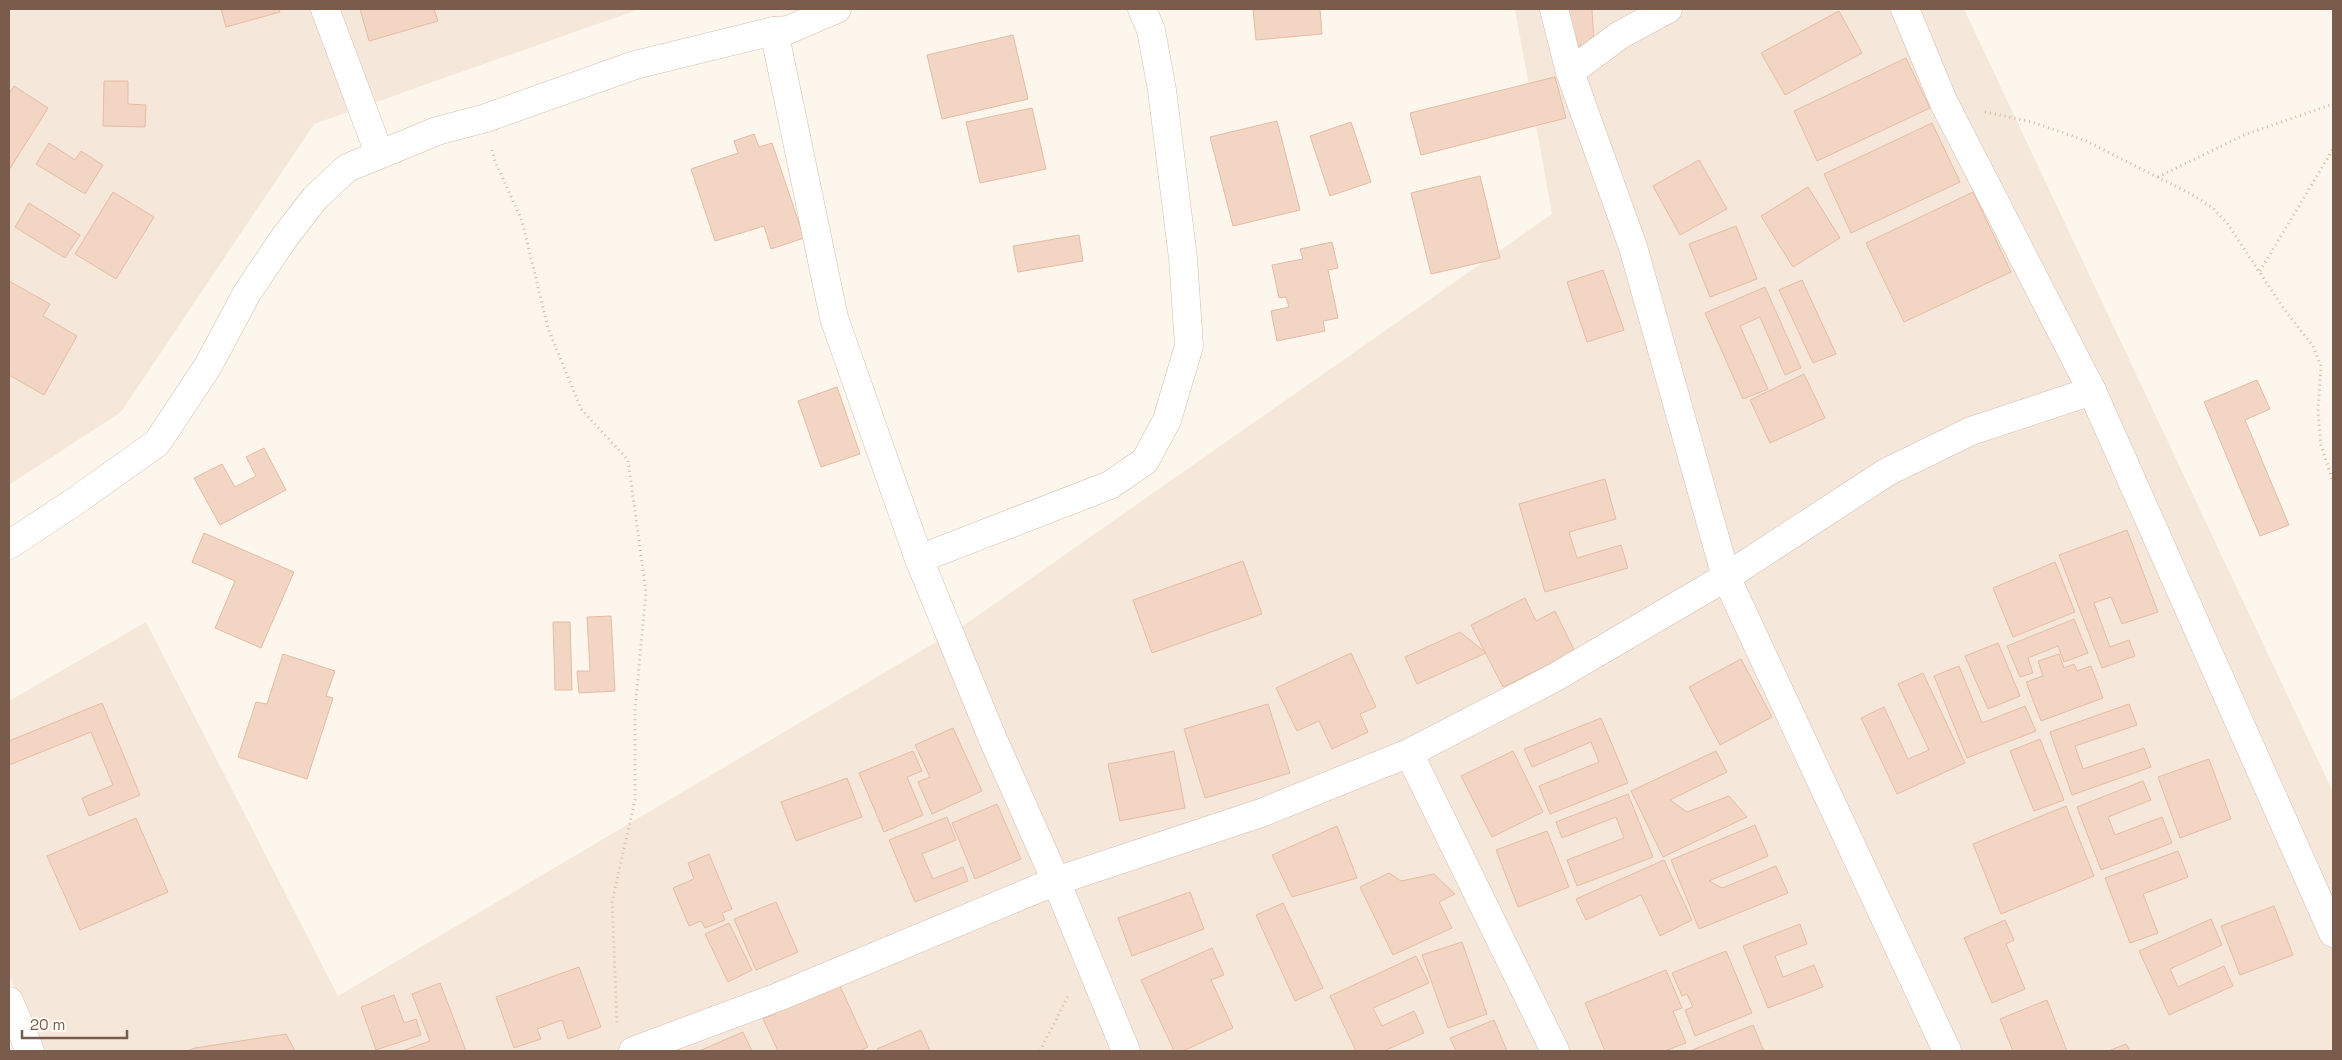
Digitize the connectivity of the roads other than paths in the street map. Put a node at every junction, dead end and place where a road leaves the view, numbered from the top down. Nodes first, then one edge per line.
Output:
1 (325, 9) edge
2 (837, 9) edge
3 (1142, 9) edge
4 (1554, 9) edge
5 (1668, 9) edge
6 (1905, 9) edge
7 (779, 23) edge
8 (1570, 72) junction
9 (380, 153) junction
10 (2092, 390) junction
11 (9, 545) edge
12 (919, 559) junction
13 (1726, 577) junction
14 (1409, 753) junction
15 (1056, 880) junction
16 (2333, 933) edge
17 (9, 1001) edge
18 (625, 1041) edge
19 (30, 1051) edge
20 (1126, 1051) edge
21 (1555, 1051) edge
22 (1947, 1051) edge

1 - 9 street
2 - 7 street
3 - 12 street
4 - 8 street
5 - 8 street
6 - 10 street
7 - 9 street
7 - 12 street
8 - 13 street
9 - 11 street
10 - 13 street
10 - 16 street
12 - 15 street
13 - 14 street
13 - 22 street
14 - 15 street
14 - 21 street
15 - 18 street
15 - 20 street
17 - 19 street

